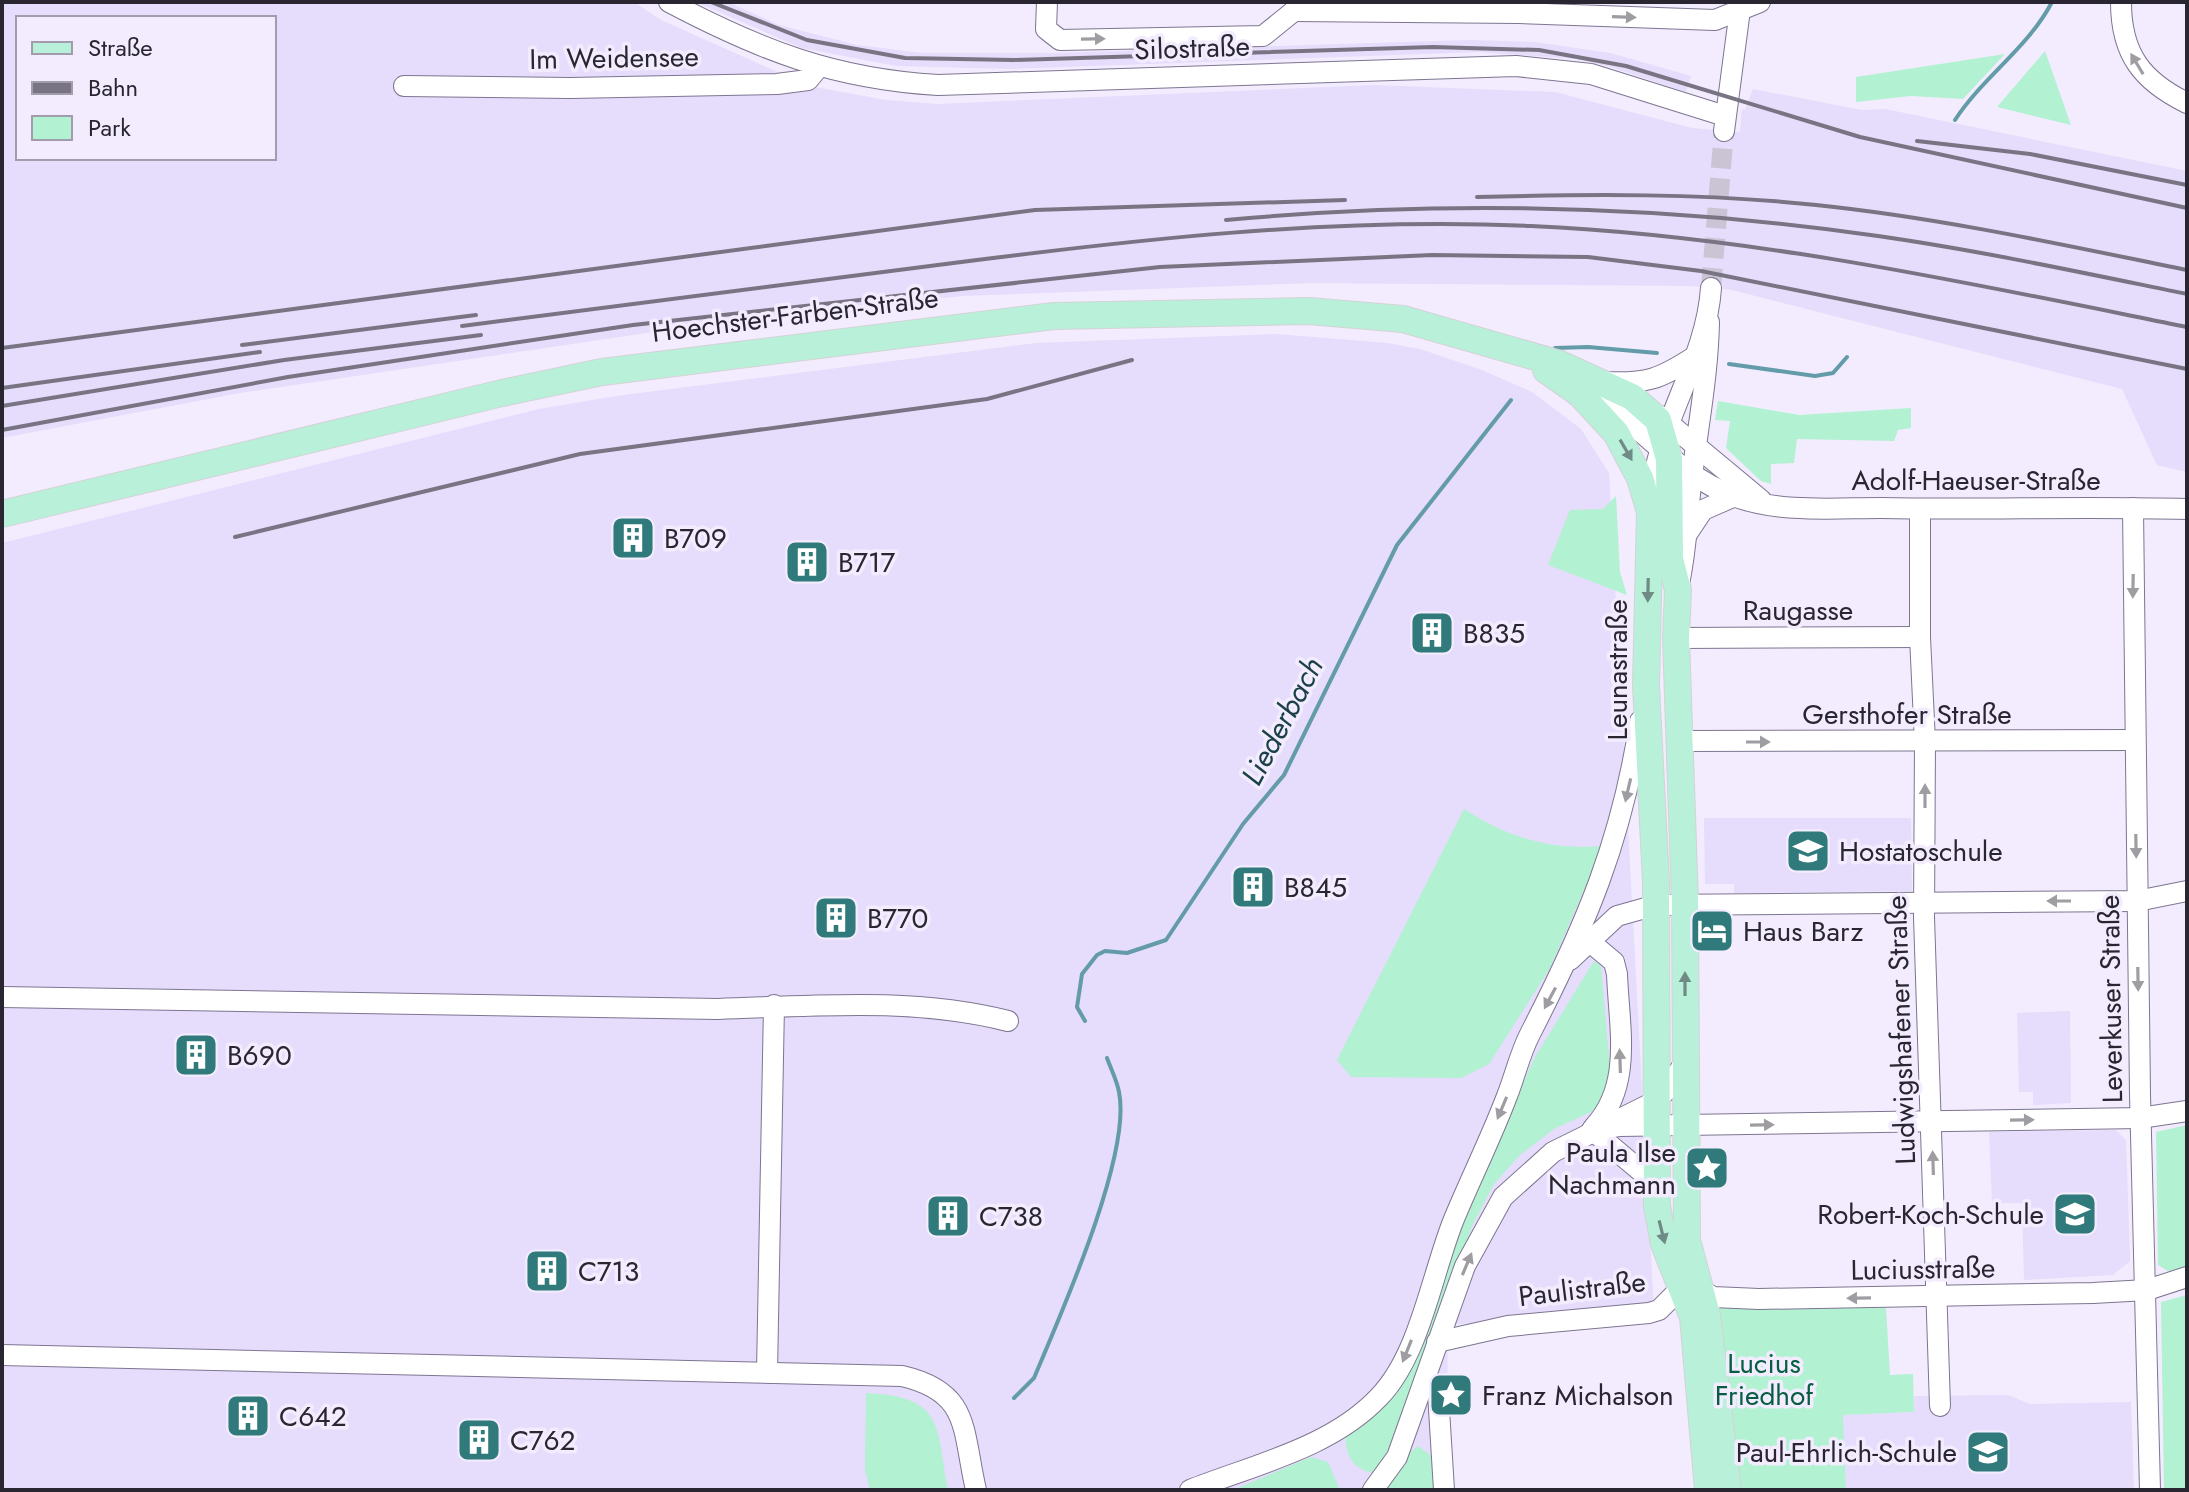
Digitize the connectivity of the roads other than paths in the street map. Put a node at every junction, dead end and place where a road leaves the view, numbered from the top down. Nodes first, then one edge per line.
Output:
1 (669, 2) edge
2 (1047, 2) edge
3 (2121, 2) edge
4 (1747, 5) edge
5 (1292, 6) edge
6 (1518, 7) edge
7 (818, 68) junction
8 (404, 86) dead end
9 (2187, 103) edge
10 (1711, 288) tunnel mouth
11 (1709, 322) junction
12 (1511, 352) junction
13 (1694, 357) junction
14 (1552, 375) junction
15 (1603, 382) junction
16 (1647, 407) joint
17 (1674, 452) junction
18 (1735, 496) junction
19 (1765, 504) junction
20 (2133, 508) junction
21 (1920, 509) junction
22 (2187, 509) edge
23 (1650, 512) junction
24 (2, 514) edge
25 (1686, 536) junction
26 (1678, 590) junction
27 (1920, 637) junction
28 (1676, 638) junction
29 (1646, 685) junction
30 (2134, 740) junction
31 (1680, 741) junction
32 (1925, 742) junction
33 (2187, 891) edge
34 (2137, 901) junction
35 (1924, 902) junction
36 (1685, 903) junction
37 (1656, 905) junction
38 (1590, 942) junction
39 (1570, 960) junction
40 (2, 997) edge
41 (774, 1005) junction
42 (1008, 1021) dead end
43 (1685, 1062) junction
44 (1658, 1107) junction
45 (2187, 1111) edge
46 (2140, 1118) junction
47 (1932, 1122) junction
48 (1684, 1127) junction
49 (1592, 1130) junction
50 (1656, 1184) junction
51 (2187, 1277) edge
52 (1691, 1290) junction
53 (2147, 1290) junction
54 (1455, 1295) junction
55 (1937, 1297) junction
56 (1484, 1331) junction
57 (1437, 1342) junction
58 (2, 1355) edge
59 (767, 1372) junction
60 (1438, 1393) dead end
61 (1940, 1406) dead end
62 (1193, 1489) edge
63 (976, 1490) edge
64 (1373, 1490) edge
65 (1444, 1490) edge
66 (1708, 1490) edge
67 (1728, 1490) edge
68 (2150, 1490) edge

1 - 7 street, Silostraße
2 -> 5 street
9 -> 3 street
6 -> 4 street
4 - 7 street, Silostraße
5 - 6 street
7 - 8 street, Im Weidensee
10 - 11 street, Leunastraße
11 - 13 street
11 - 17 street, Leunastraße
12 - 14 main road, Leunastraße
12 - 15 main road, Hoechster-Farben-Straße
12 - 24 main road, Hoechster-Farben-Straße
13 - 15 street, Hoechster-Farben-Straße
13 - 17 street
14 - 17 street
14 -> 23 main road, Leunastraße
15 - 16 main road, Hoechster-Farben-Straße
16 - 17 main road, Leunastraße
17 - 18 street, Adolf-Haeuser-Straße
17 - 19 street
17 - 23 street
17 - 25 street, Leunastraße
17 - 26 main road, Leunastraße
18 - 19 street, Adolf-Haeuser-Straße
18 - 25 street
19 - 21 street, Adolf-Haeuser-Straße
20 - 21 street, Adolf-Haeuser-Straße
20 - 22 street, Adolf-Haeuser-Straße
20 -> 30 street, Leverkuser Straße
21 - 27 street, Ludwigshafener Straße
23 -> 29 main road, Leunastraße
25 - 26 street, Leunastraße
26 - 28 main road, Leunastraße
27 - 28 street, Raugasse
27 - 32 street, Ludwigshafener Straße
28 - 31 main road, Leunastraße
29 - 37 main road, Leunastraße
29 -> 39 street
30 - 32 street, Gersthofer Straße
30 -> 34 street, Leverkuser Straße
31 -> 32 street, Gersthofer Straße
31 - 36 main road, Leunastraße
35 -> 32 street, Ludwigshafener Straße
33 - 34 street
34 -> 35 street
34 -> 46 street, Leverkuser Straße
35 - 36 street
35 - 47 street, Ludwigshafener Straße
36 - 37 street
43 -> 36 main road, Leunastraße
37 - 38 street
37 - 44 main road, Leunastraße
38 - 39 street
49 -> 38 street
39 -> 62 street
40 - 41 street
41 - 42 street
41 - 59 street
43 - 44 street
43 - 48 main road, Leunastraße
44 - 48 street
44 - 48 street, Leunastraße
44 - 49 street
44 - 50 main road, Leunastraße
45 - 46 street
47 -> 46 street
46 - 53 street, Leverkuser Straße
48 -> 47 street
55 -> 47 street, Ludwigshafener Straße
48 - 52 main road, Leunastraße
49 - 50 street
54 -> 49 street
50 -> 52 main road, Leunastraße
51 - 53 street, Luciusstraße
55 -> 52 street, Luciusstraße
52 - 56 street, Paulistraße
52 - 66 main road, Leunastraße
52 - 67 main road, Leunastraße
53 - 55 street, Luciusstraße
53 - 68 street, Leverkuser Straße
54 - 56 street, Paulistraße
54 - 57 street
55 - 61 street, Ludwigshafener Straße
56 - 57 street, Paulistraße
57 - 64 street
58 - 59 street
59 - 63 street
60 - 65 street

